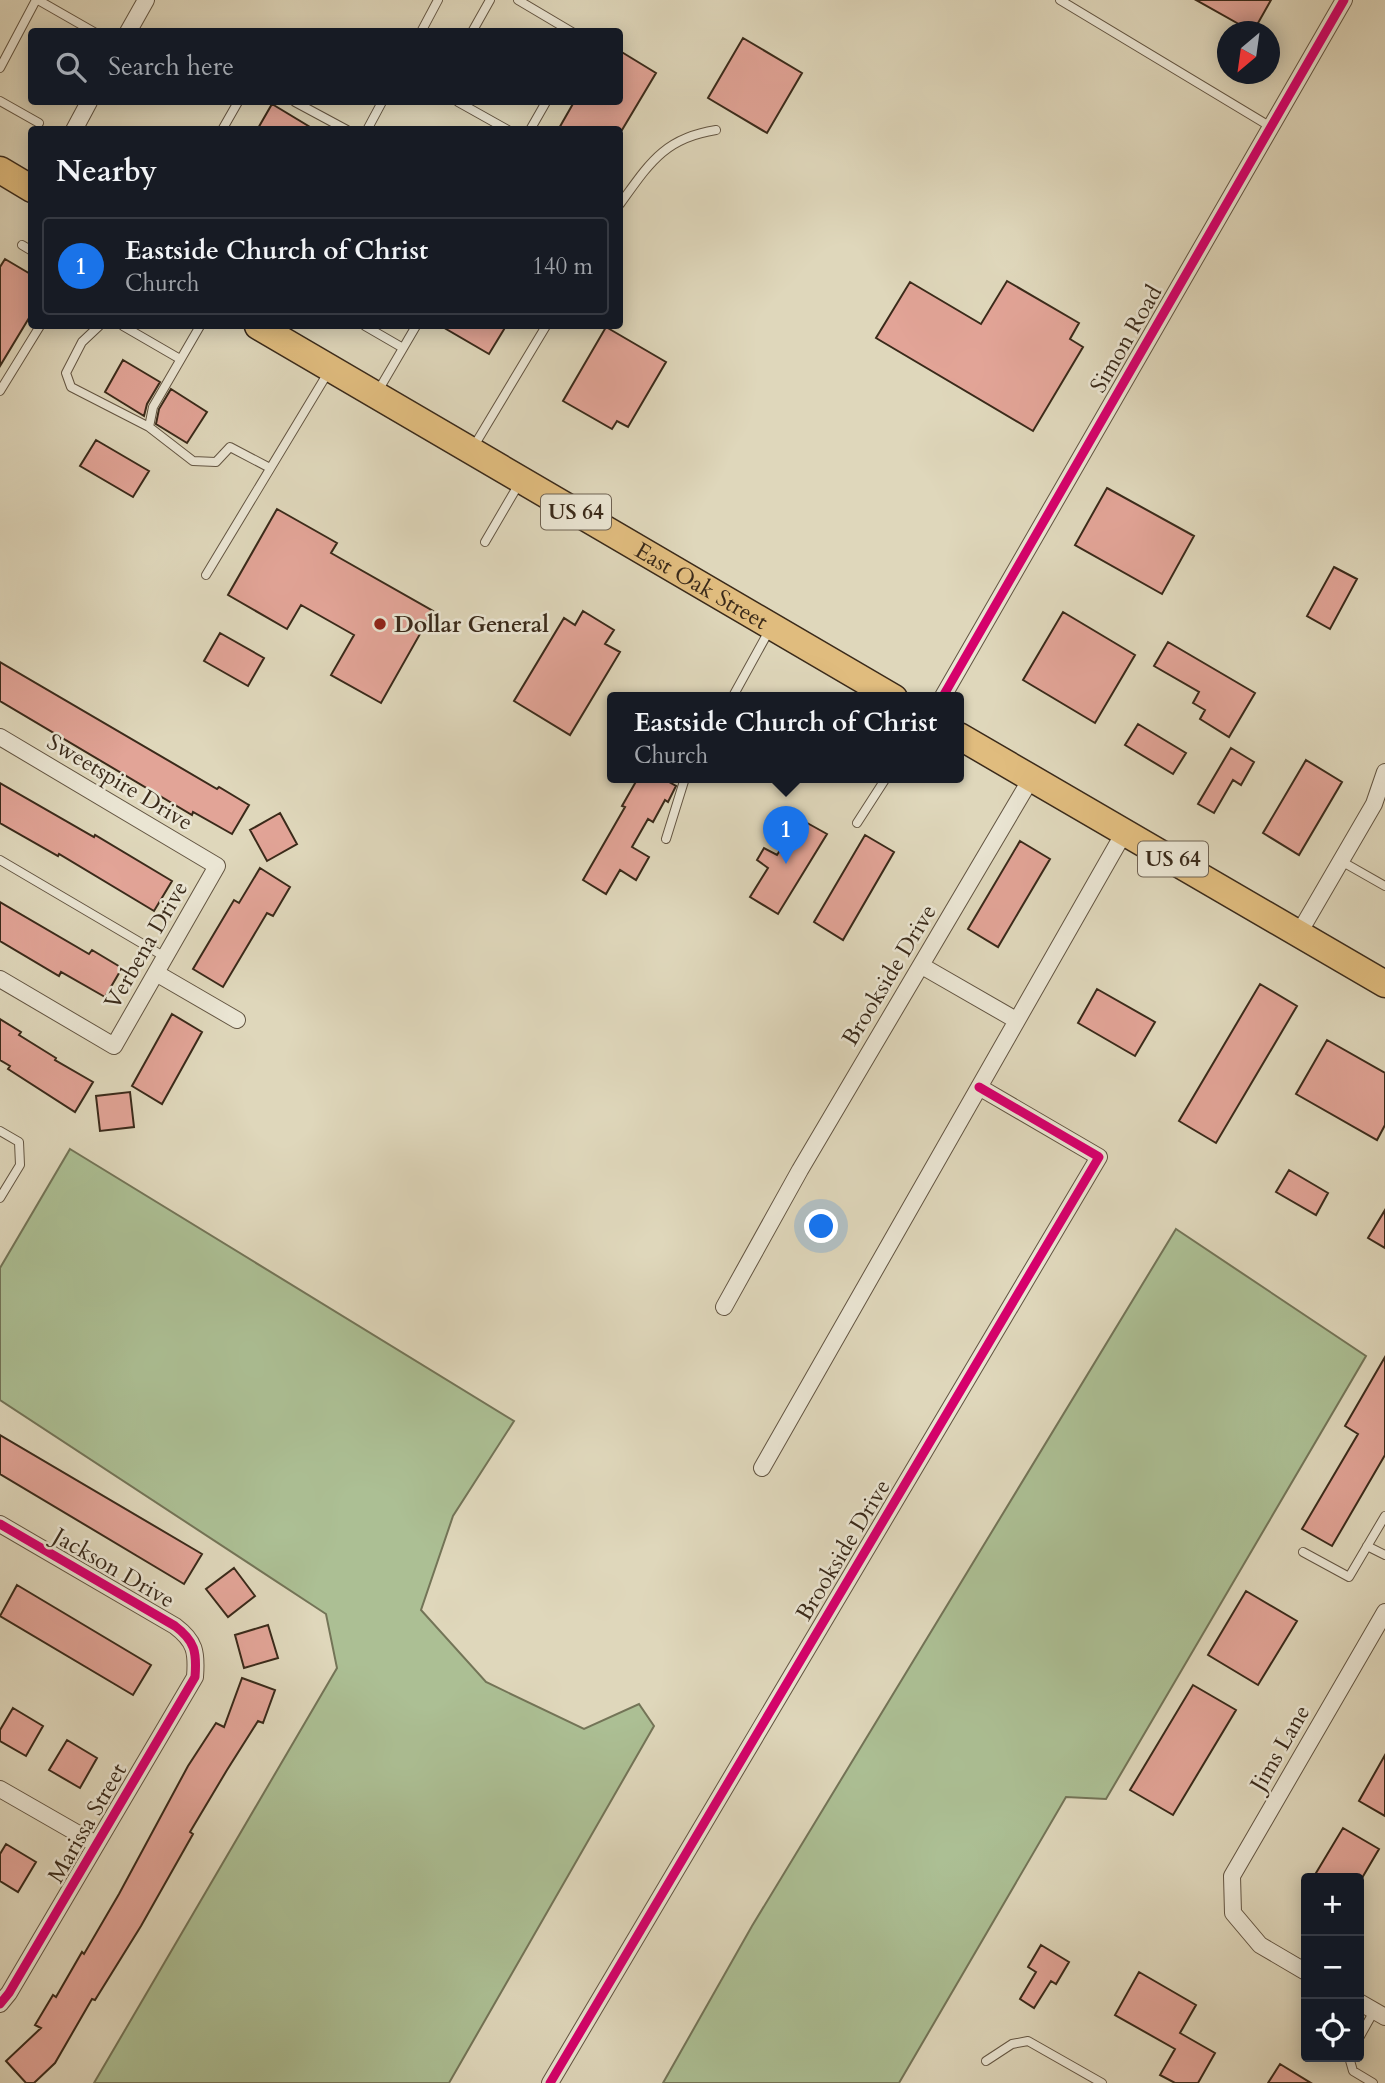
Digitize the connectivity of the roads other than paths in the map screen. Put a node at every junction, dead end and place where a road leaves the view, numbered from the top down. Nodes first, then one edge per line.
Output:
1 (37, 0) edge
2 (146, 0) edge
3 (438, 0) edge
4 (490, 0) edge
5 (518, 0) edge
6 (1060, 0) edge
7 (1344, 0) edge
8 (87, 28) edge
9 (130, 28) edge
10 (423, 28) edge
11 (474, 28) edge
12 (565, 28) edge
13 (0, 68) edge
14 (0, 101) edge
15 (87, 105) edge
16 (236, 105) edge
17 (301, 105) edge
18 (380, 105) edge
19 (463, 105) edge
20 (544, 105) edge
21 (39, 123) dead end
22 (76, 126) edge
23 (224, 126) edge
24 (340, 126) edge
25 (369, 126) edge
26 (501, 126) edge
27 (532, 126) edge
28 (1271, 127) junction
29 (716, 130) dead end
30 (1, 173) edge
31 (28, 187) edge
32 (623, 200) edge
33 (22, 245) dead end
34 (28, 249) edge
35 (38, 329) edge
36 (96, 329) edge
37 (127, 329) edge
38 (198, 329) edge
39 (263, 329) edge
40 (370, 329) edge
41 (414, 329) edge
42 (544, 329) edge
43 (403, 348) junction
44 (180, 359) junction
45 (331, 368) junction
46 (0, 391) edge
47 (377, 394) junction
48 (149, 428) junction
49 (471, 450) junction
50 (270, 468) junction
51 (521, 480) junction
52 (485, 542) dead end
53 (206, 575) dead end
54 (772, 626) junction
55 (735, 692) edge
56 (884, 692) edge
57 (945, 692) edge
58 (0, 737) edge
59 (964, 739) edge
60 (1385, 772) edge
61 (1032, 777) junction
62 (683, 783) edge
63 (883, 783) edge
64 (857, 823) dead end
65 (1125, 831) junction
66 (666, 839) dead end
67 (0, 860) edge
68 (1341, 861) junction
69 (217, 866) joint
70 (1385, 886) edge
71 (1298, 933) junction
72 (165, 957) junction
73 (922, 966) junction
74 (156, 973) junction
75 (0, 979) edge
76 (1385, 984) edge
77 (237, 1020) dead end
78 (1016, 1020) junction
79 (979, 1087) junction
80 (0, 1131) edge
81 (0, 1198) edge
82 (724, 1307) dead end
83 (762, 1468) dead end
84 (1385, 1516) edge
85 (0, 1524) edge
86 (1367, 1546) junction
87 (1303, 1552) dead end
88 (1385, 1555) edge
89 (1385, 1612) edge
90 (197, 1657) joint
91 (0, 1789) edge
92 (96, 1844) junction
93 (1301, 1969) edge
94 (0, 2004) edge
95 (1379, 2014) edge
96 (1364, 2032) edge
97 (986, 2061) dead end
98 (1350, 2062) edge
99 (550, 2083) edge
100 (1102, 2083) edge
101 (1373, 2083) edge

1 - 8 lane
1 - 13 lane
2 - 9 street
3 - 10 lane
4 - 11 lane
5 - 12 lane
6 - 28 lane
7 - 28 street, Simon Road
14 - 21 lane
15 - 22 street
16 - 23 lane
17 - 24 lane
18 - 25 lane
19 - 26 lane
20 - 27 lane
28 - 57 street, Simon Road
29 - 32 lane
30 - 31 highway
33 - 34 lane
35 - 46 lane
36 - 48 lane
37 - 44 lane
38 - 44 lane
39 - 45 highway, East Oak Street / US 64
40 - 43 lane
41 - 43 lane
42 - 49 lane
43 - 47 lane
44 - 48 lane
45 - 47 highway, East Oak Street / US 64
45 - 50 lane
47 - 49 highway, East Oak Street / US 64
48 - 50 lane
49 - 51 highway, East Oak Street / US 64
50 - 53 lane
51 - 52 lane
51 - 54 highway, East Oak Street / US 64
54 - 55 lane
54 - 56 highway, East Oak Street / US 64
58 - 69 street, Sweetspire Drive
59 - 61 highway, US 64
60 - 68 street
61 - 65 highway, US 64
61 - 73 street, Brookside Drive
62 - 66 lane
63 - 64 lane
65 - 71 highway, US 64
65 - 78 street
67 - 72 lane
68 - 70 lane
68 - 71 street
69 - 72 street, Verbena Drive
71 - 76 highway, US 64
72 - 74 street, Verbena Drive
73 - 78 street
73 - 82 street, Brookside Drive
74 - 75 street, Verbena Drive
74 - 77 street
78 - 79 street
79 - 83 street
79 - 99 street, Brookside Drive
80 - 81 lane
84 - 86 lane
85 - 90 street, Jackson Drive
86 - 87 lane
86 - 88 lane
89 - 93 street, Jims Lane
90 - 92 street, Marissa Street
91 - 92 street
92 - 94 street, Marissa Street
95 - 96 lane
97 - 100 lane
98 - 101 lane

